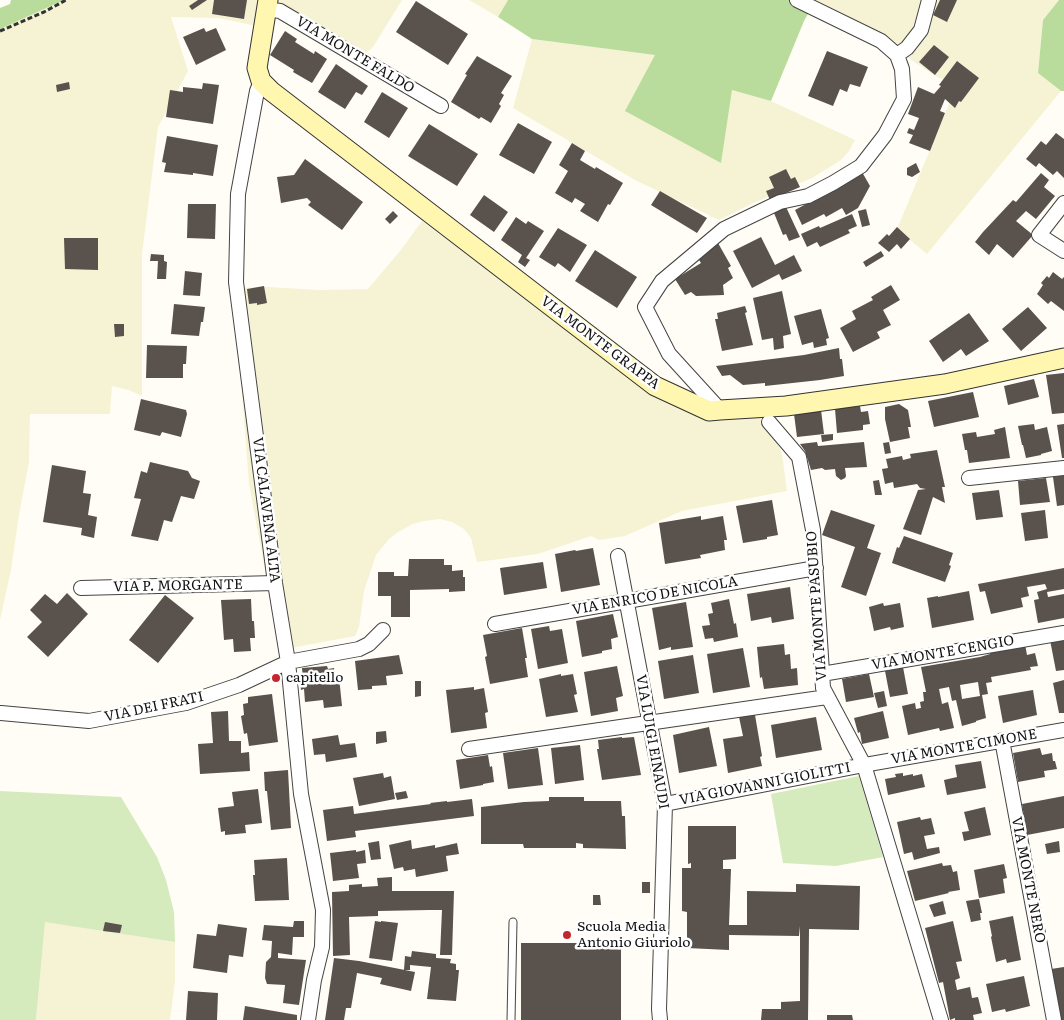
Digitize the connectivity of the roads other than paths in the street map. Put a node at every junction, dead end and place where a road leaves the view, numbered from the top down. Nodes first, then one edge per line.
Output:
1 (797, 0) edge
2 (929, 0) edge
3 (267, 5) edge
4 (897, 55) junction
5 (261, 81) junction
6 (441, 106) dead end
7 (1064, 203) edge
8 (1064, 251) edge
9 (1064, 358) edge
10 (720, 410) junction
11 (769, 422) dead end
12 (1064, 468) edge
13 (969, 478) dead end
14 (618, 556) dead end
15 (816, 568) junction
16 (275, 583) junction
17 (81, 588) dead end
18 (627, 601) junction
19 (495, 624) dead end
20 (384, 630) dead end
21 (1064, 633) edge
22 (288, 662) junction
23 (822, 674) junction
24 (827, 697) junction
25 (1, 713) edge
26 (650, 723) junction
27 (1064, 730) edge
28 (1002, 740) junction
29 (469, 749) dead end
30 (864, 765) junction
31 (666, 804) junction
32 (513, 922) dead end
33 (308, 1020) edge
34 (511, 1020) edge
35 (660, 1020) edge
36 (941, 1020) edge
37 (1054, 1020) edge

1 - 4 street
2 - 4 street
3 - 5 street, VIA CALAVENA ALTA
3 - 6 street, VIA MONTE FALDO
4 - 10 street
5 - 10 street, VIA MONTE GRAPPA
5 - 16 street, VIA CALAVENA ALTA
7 - 8 street
9 - 10 street, VIA MONTE GRAPPA
11 - 15 street, VIA MONTE PASUBIO
12 - 13 street
14 - 18 street, VIA LUIGI EINAUDI
15 - 18 street, VIA ENRICO DE NICOLA
15 - 23 street, VIA MONTE PASUBIO
16 - 17 street, VIA P. MORGANTE
16 - 22 street, VIA CALAVENA ALTA
18 - 19 street, VIA ENRICO DE NICOLA
18 - 26 street, VIA LUIGI EINAUDI
20 - 22 street, VIA DEI FRATI
21 - 23 street, VIA MONTE CENGIO
22 - 25 street, VIA DEI FRATI
22 - 33 street, VIA CALAVENA ALTA
23 - 24 street, VIA MONTE PASUBIO
24 - 26 street
24 - 30 street, VIA MONTE PASUBIO
26 - 29 street
26 - 31 street, VIA LUIGI EINAUDI
27 - 28 street, VIA MONTE CIMONE
28 - 30 street, VIA MONTE CIMONE
28 - 37 street, VIA MONTE NERO
30 - 31 street, VIA GIOVANNI GIOLITTI
30 - 36 street, VIA MONTE PASUBIO
31 - 35 street, VIA LUIGI EINAUDI
32 - 34 lane

